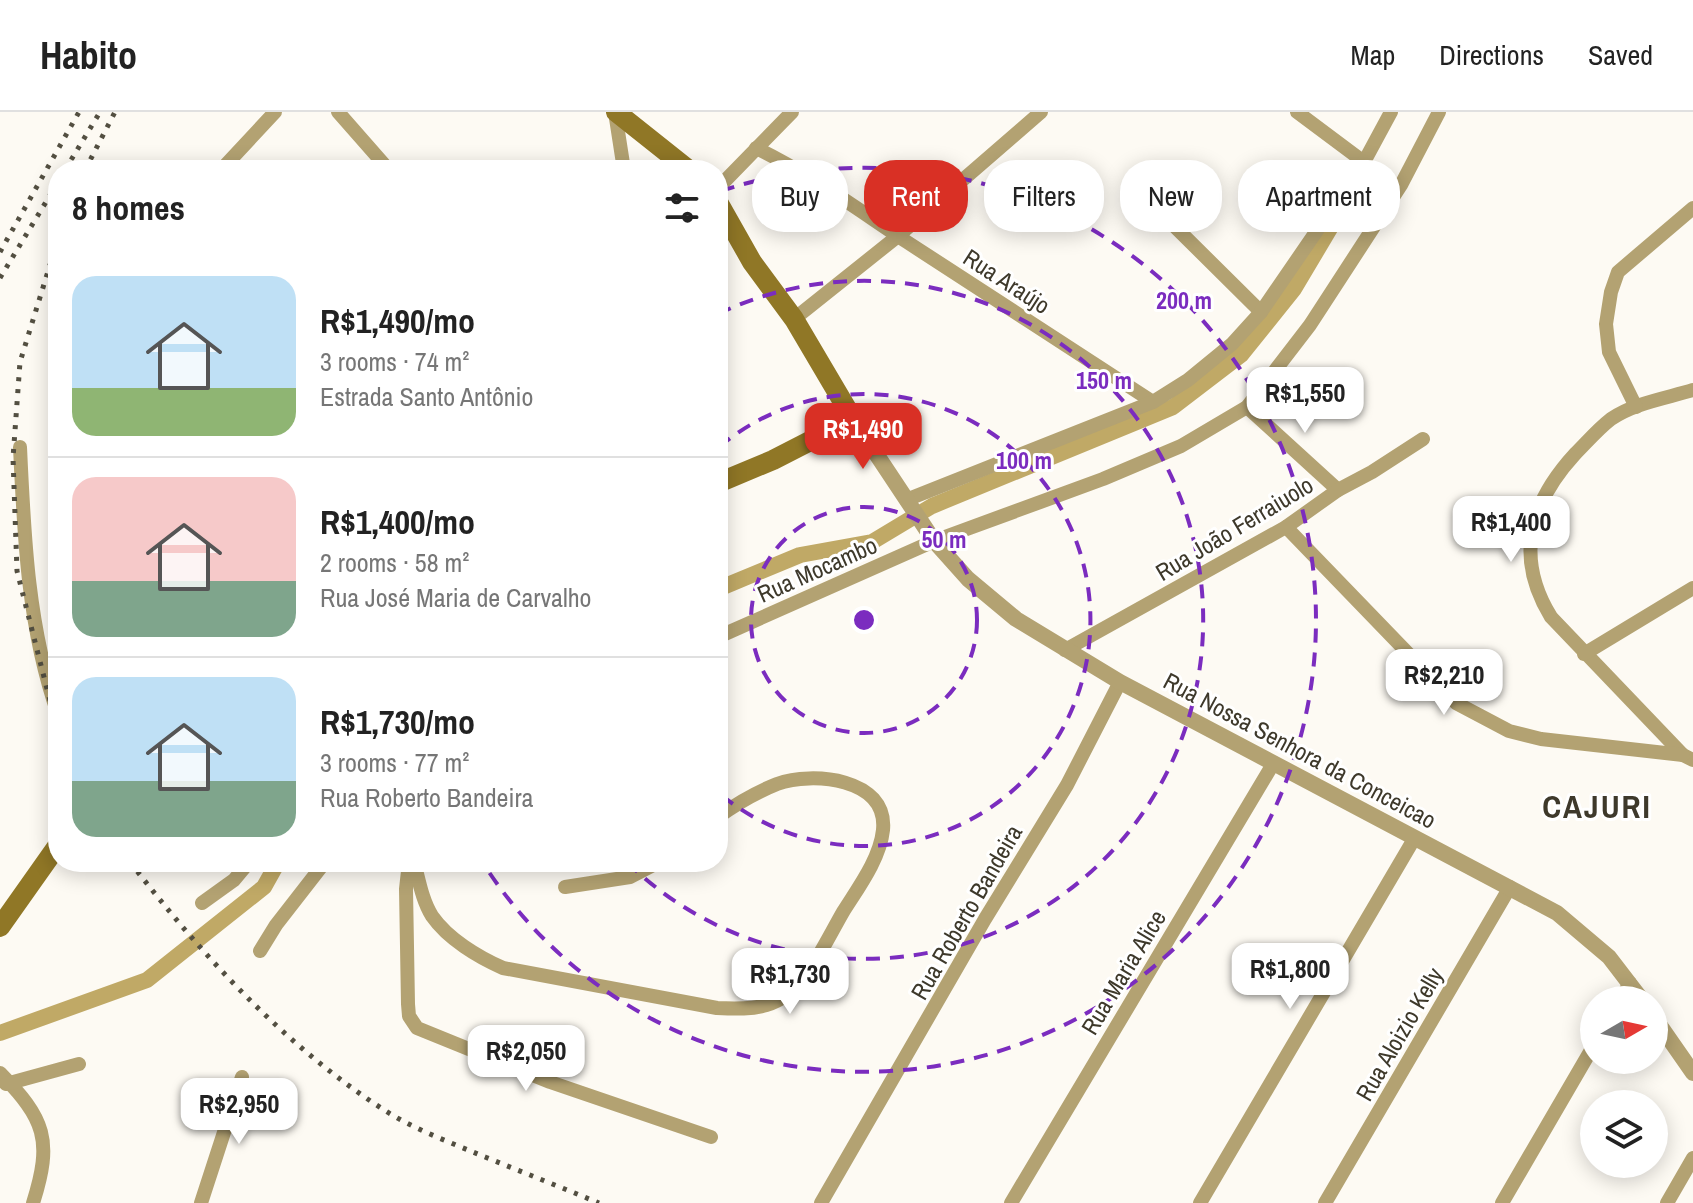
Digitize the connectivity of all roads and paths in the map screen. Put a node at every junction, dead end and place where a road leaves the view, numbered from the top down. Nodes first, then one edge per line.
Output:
1 (275, 112) edge
2 (338, 112) edge
3 (616, 112) edge
4 (792, 112) edge
5 (1041, 112) edge
6 (1297, 112) edge
7 (1391, 112) edge
8 (1439, 112) edge
9 (756, 148) junction
10 (230, 160) edge
11 (380, 160) edge
12 (623, 160) edge
13 (676, 160) edge
14 (1361, 160) edge
15 (1365, 160) edge
16 (728, 177) edge
17 (1693, 208) edge
18 (728, 220) edge
19 (1180, 232) edge
20 (1316, 232) edge
21 (898, 236) junction
22 (1261, 312) junction
23 (794, 319) junction
24 (1691, 390) edge
25 (1153, 402) junction
26 (1247, 407) junction
27 (1636, 407) junction
28 (853, 419) junction
29 (1423, 439) dead end
30 (20, 447) dead end
31 (728, 479) edge
32 (1338, 490) junction
33 (910, 505) junction
34 (1286, 527) junction
35 (931, 536) junction
36 (1693, 588) edge
37 (728, 632) edge
38 (1065, 650) junction
39 (1584, 654) junction
40 (48, 677) edge
41 (1120, 682) junction
42 (1688, 757) edge
43 (1273, 764) junction
44 (728, 811) edge
45 (1414, 839) junction
46 (48, 859) edge
47 (241, 872) edge
48 (317, 872) edge
49 (410, 872) edge
50 (415, 872) edge
51 (640, 872) edge
52 (565, 887) dead end
53 (1510, 887) junction
54 (202, 903) dead end
55 (0, 927) edge
56 (260, 951) dead end
57 (1630, 983) junction
58 (1628, 986) edge
59 (1632, 986) edge
60 (1668, 1037) edge
61 (79, 1064) dead end
62 (1580, 1069) edge
63 (1693, 1073) edge
64 (242, 1077) dead end
65 (3, 1081) edge
66 (711, 1137) dead end
67 (1693, 1158) edge
68 (33, 1203) edge
69 (201, 1203) edge
70 (821, 1203) edge
71 (1011, 1203) edge
72 (1200, 1203) edge
73 (1325, 1203) edge
74 (1502, 1203) edge
75 (1667, 1203) edge

1 - 10 street
2 - 11 street
3 - 12 street
3 - 13 main road
4 - 9 street
5 - 21 street
6 - 14 street
7 - 15 street
8 - 26 street
9 - 16 street
9 - 21 street, Rua Araújo
17 - 27 street
18 - 23 main road
19 - 22 street
20 - 22 street
21 - 23 street
21 - 25 street, Rua Araújo
22 - 25 street
23 - 28 main road
24 - 27 street
25 - 33 street
26 - 32 street
26 - 35 street, Rua Mocambo
27 - 39 street
28 - 31 main road
28 - 33 street, Rua Nossa Senhora da Conceicao
29 - 32 street, Rua João Ferraiuolo
30 - 40 street
32 - 34 street, Rua João Ferraiuolo
33 - 35 street, Rua Nossa Senhora da Conceicao
34 - 38 street, Rua João Ferraiuolo
34 - 42 street
35 - 37 street, Rua Mocambo
35 - 38 street, Rua Nossa Senhora da Conceicao
36 - 39 street
38 - 41 street, Rua Nossa Senhora da Conceicao
39 - 42 street
41 - 43 street, Rua Nossa Senhora da Conceicao
41 - 70 street, Rua Roberto Bandeira
43 - 45 street, Rua Nossa Senhora da Conceicao
43 - 71 street, Rua Maria Alice
44 - 50 street
45 - 53 street, Rua Nossa Senhora da Conceicao
45 - 72 street
46 - 55 main road
47 - 54 street
48 - 56 street
49 - 66 street
51 - 52 street
53 - 57 street, Rua Nossa Senhora da Conceicao
53 - 73 street, Rua Aloizio Kelly
57 - 58 street
57 - 59 street, Rua Nossa Senhora da Conceicao
60 - 63 street
61 - 65 street
62 - 74 street
64 - 69 street
65 - 68 street
67 - 75 street

